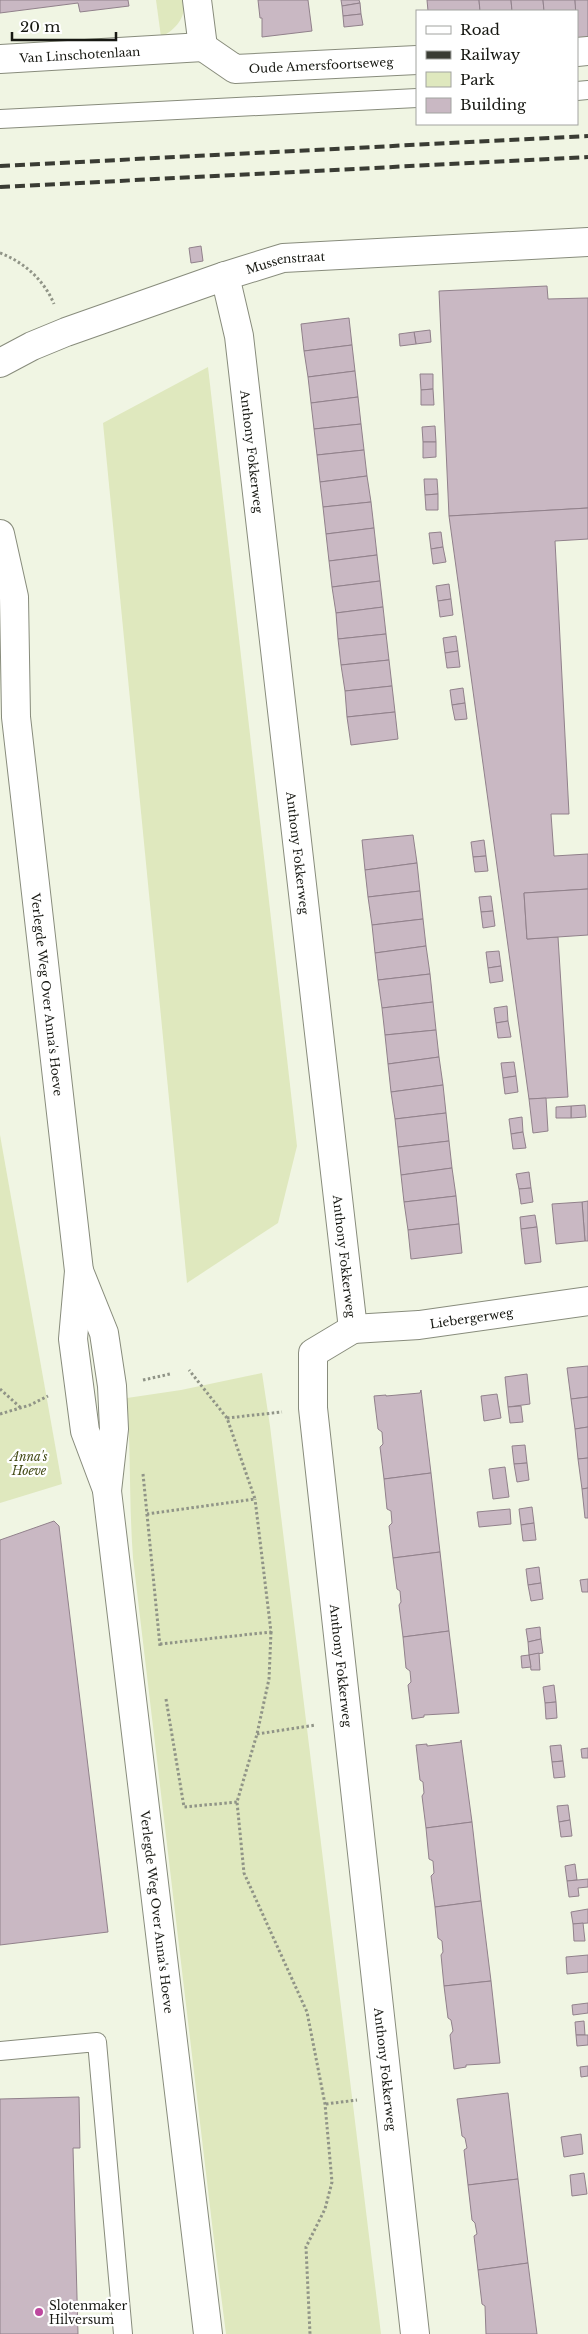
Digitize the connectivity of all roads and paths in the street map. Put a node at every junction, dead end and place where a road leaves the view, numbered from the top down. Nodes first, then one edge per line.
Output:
1 (197, 0) edge
2 (203, 47) junction
3 (0, 59) edge
4 (416, 60) edge
5 (416, 98) edge
6 (0, 119) edge
7 (588, 242) edge
8 (0, 253) edge
9 (225, 276) junction
10 (66, 332) junction
11 (0, 364) edge
12 (0, 534) edge
13 (0, 670) edge
14 (16, 717) junction
15 (588, 1301) edge
16 (352, 1330) junction
17 (188, 1370) dead end
18 (0, 1389) edge
19 (30, 1405) dead end
20 (21, 1408) junction
21 (312, 1408) junction
22 (0, 1414) edge
23 (227, 1418) junction
24 (142, 1467) dead end
25 (256, 1499) junction
26 (147, 1514) junction
27 (271, 1632) junction
28 (160, 1644) junction
29 (161, 1653) dead end
30 (165, 1691) dead end
31 (347, 1720) junction
32 (257, 1734) junction
33 (237, 1802) junction
34 (0, 2051) edge
35 (123, 2334) edge
36 (208, 2334) edge
37 (310, 2334) edge
38 (415, 2334) edge

1 - 2 street
2 - 3 street, Van Linschotenlaan
2 - 4 street, Oude Amersfoortseweg
5 - 6 lane
7 - 9 street, Mussenstraat
8 - 10 path
9 - 10 street, Mussenstraat
9 - 16 street, Anthony Fokkerweg
10 - 11 street, Mussenstraat
12 - 14 street, Verlegde Weg Over Anna's Hoeve
13 - 14 street, Verlegde Weg Over Anna's Hoeve
14 - 36 street, Verlegde Weg Over Anna's Hoeve
15 - 16 street, Liebergerweg
16 - 21 street, Anthony Fokkerweg
17 - 23 path
18 - 20 path
19 - 20 path
20 - 22 path
21 - 23 path
21 - 31 street, Anthony Fokkerweg
23 - 25 path
24 - 26 path
25 - 26 path
25 - 27 path
26 - 28 path
27 - 28 path
27 - 32 path
28 - 29 path
30 - 33 path
31 - 32 path
31 - 38 street, Anthony Fokkerweg
32 - 33 path
33 - 37 path
34 - 35 lane

